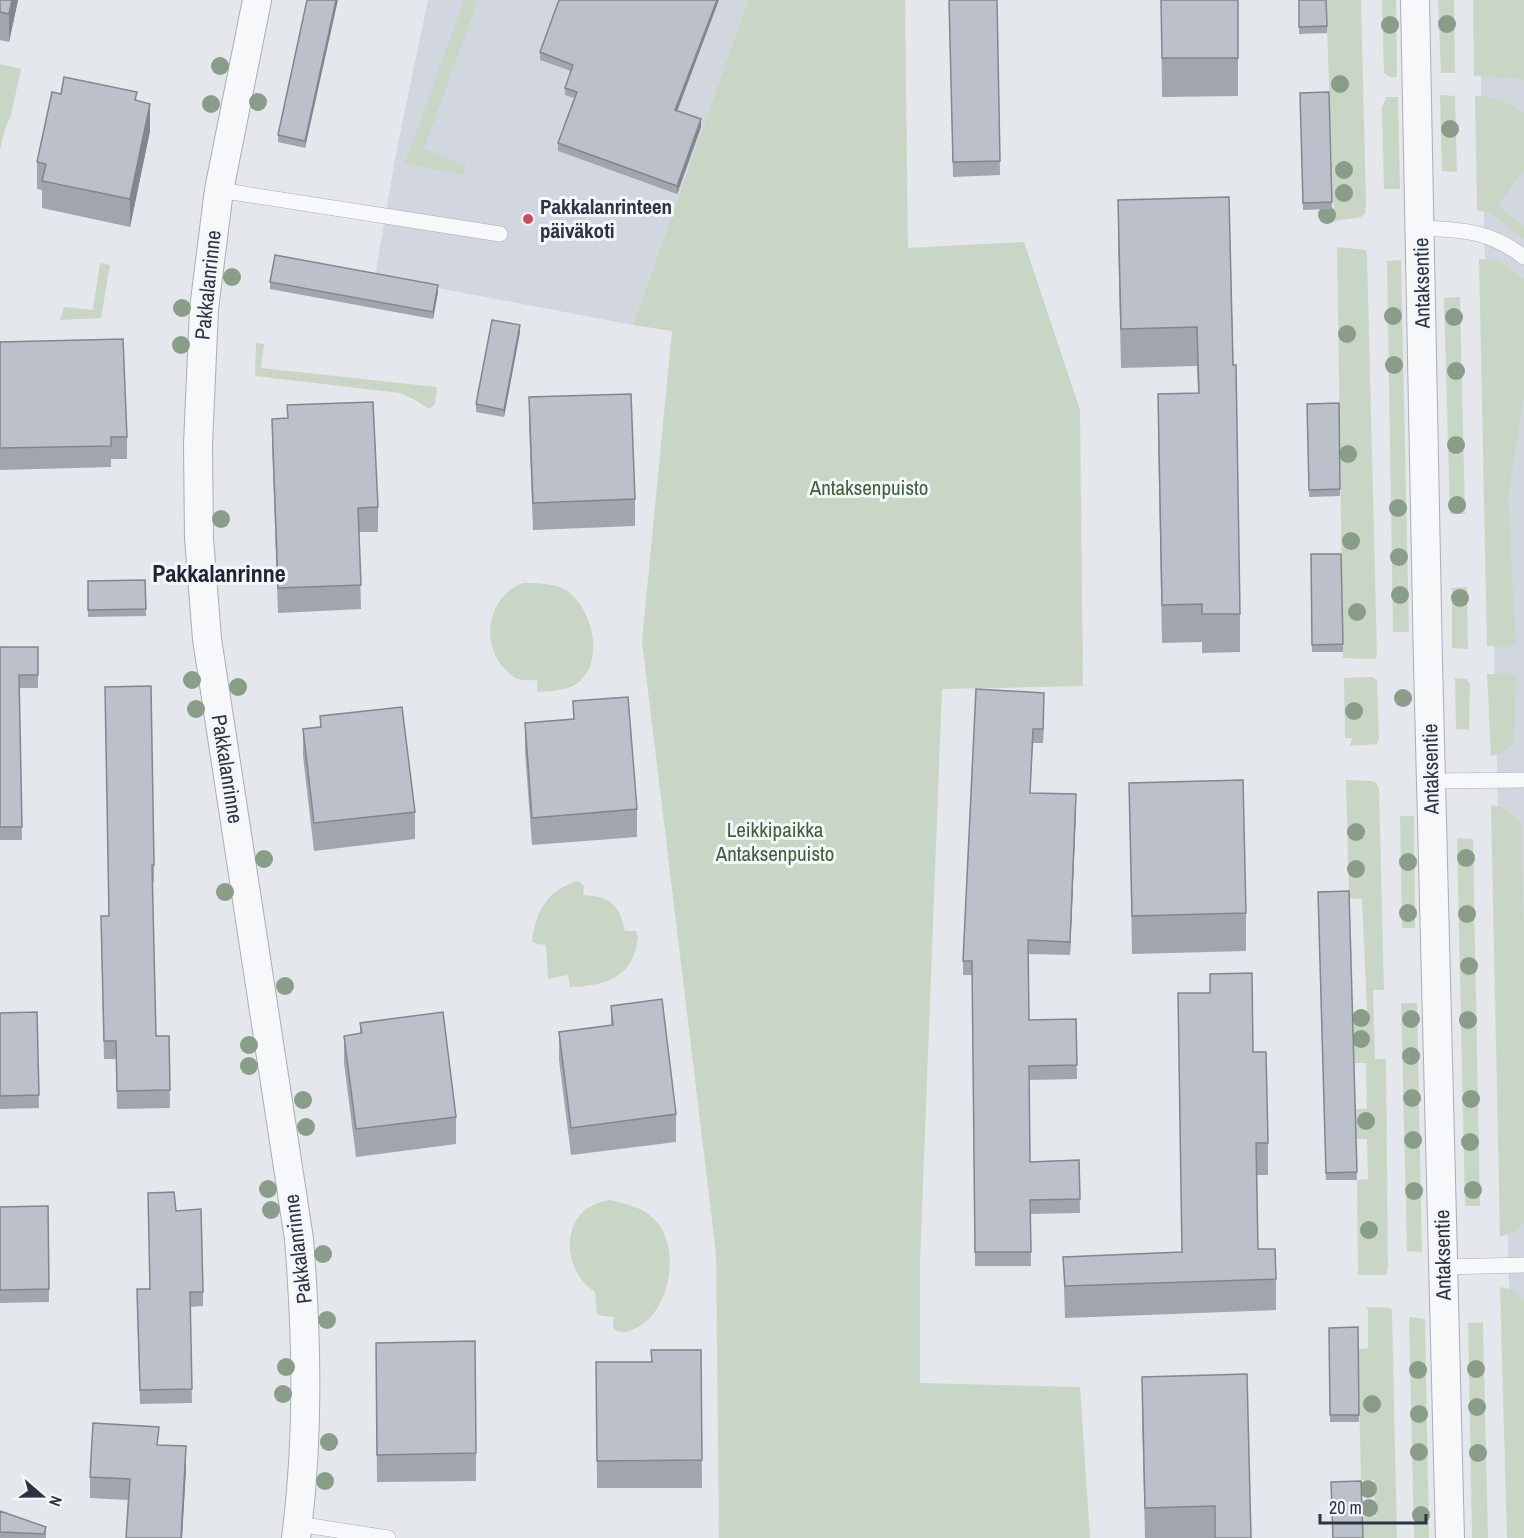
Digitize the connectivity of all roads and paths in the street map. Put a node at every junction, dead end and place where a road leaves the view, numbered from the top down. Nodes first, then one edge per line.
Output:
1 (257, 0) edge
2 (1415, 0) edge
3 (219, 190) junction
4 (1421, 228) junction
5 (500, 234) dead end
6 (1524, 256) edge
7 (1524, 780) edge
8 (1431, 781) junction
9 (1524, 1265) edge
10 (1443, 1267) junction
11 (297, 1531) edge
12 (388, 1538) edge
13 (1450, 1538) edge

1 - 3 street, Pakkalanrinne
2 - 4 street, Antaksentie
3 - 5 lane
3 - 11 street, Pakkalanrinne
4 - 6 lane
4 - 8 street, Antaksentie
7 - 8 lane
8 - 10 street, Antaksentie
9 - 10 lane
10 - 13 street, Antaksentie
11 - 12 lane

